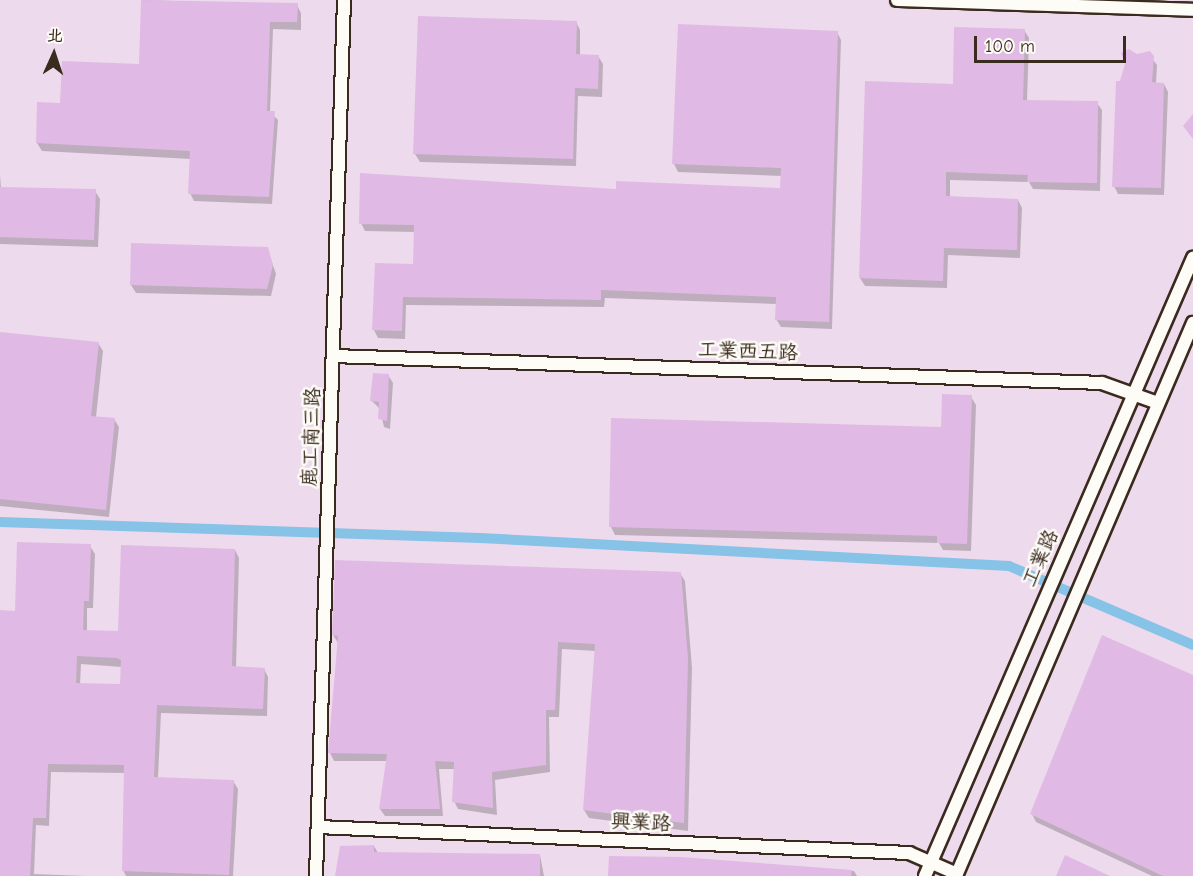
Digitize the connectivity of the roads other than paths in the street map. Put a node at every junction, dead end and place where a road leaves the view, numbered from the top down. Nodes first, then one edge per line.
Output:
1 (344, 0) edge
2 (897, 0) edge
3 (1193, 10) edge
4 (1193, 258) edge
5 (1193, 323) edge
6 (333, 356) junction
7 (1133, 394) junction
8 (1158, 403) junction
9 (318, 827) junction
10 (931, 863) junction
11 (957, 875) edge
12 (316, 876) edge
13 (925, 876) edge

1 - 6 street, 鹿工南三路
2 - 3 street
4 - 7 street, 工業路
5 - 8 street
6 - 7 street, 工業西五路
6 - 9 street, 鹿工南三路
7 - 8 street, 工業西五路
7 - 10 street, 工業路
8 - 11 street
9 - 10 street, 興業路
9 - 12 street, 鹿工南三路
10 - 11 street, 興業路
10 - 13 street, 工業路

